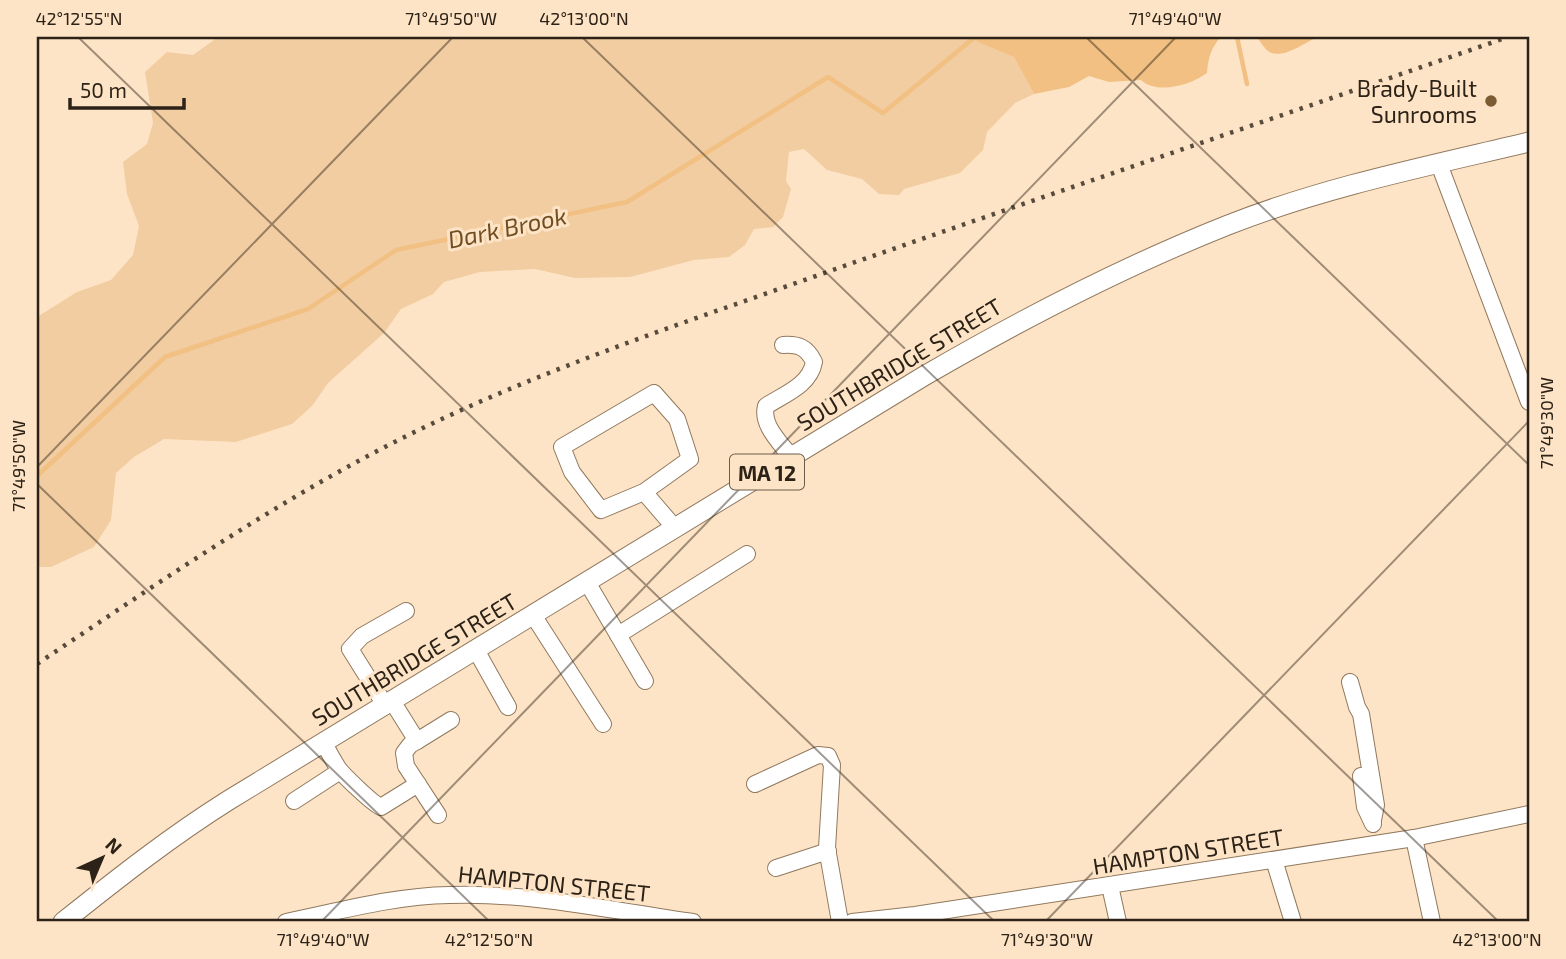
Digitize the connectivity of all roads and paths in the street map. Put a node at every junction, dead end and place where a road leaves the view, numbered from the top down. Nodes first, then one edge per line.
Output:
1 (1529, 142) edge
2 (1439, 164) junction
3 (783, 345) dead end
4 (1529, 402) edge
5 (791, 457) junction
6 (644, 492) junction
7 (675, 528) junction
8 (747, 554) dead end
9 (587, 582) junction
10 (406, 611) dead end
11 (533, 615) junction
12 (618, 635) junction
13 (476, 650) junction
14 (645, 681) dead end
15 (1350, 682) dead end
16 (388, 703) junction
17 (508, 707) dead end
18 (451, 720) dead end
19 (603, 724) dead end
20 (417, 741) junction
21 (324, 743) junction
22 (340, 771) junction
23 (755, 783) dead end
24 (418, 784) junction
25 (294, 801) dead end
26 (1529, 814) edge
27 (438, 815) dead end
28 (1414, 838) junction
29 (1376, 844) junction
30 (828, 851) junction
31 (1274, 860) junction
32 (776, 869) dead end
33 (1110, 886) junction
34 (942, 917) edge
35 (63, 922) edge
36 (286, 922) edge
37 (693, 922) edge
38 (840, 922) edge
39 (852, 922) edge
40 (1118, 922) edge
41 (1293, 922) edge
42 (1432, 922) edge

1 - 2 main road, SOUTHBRIDGE STREET / MA 12
2 - 4 street
2 - 5 main road, SOUTHBRIDGE STREET / MA 12
3 - 5 street
5 - 7 main road, SOUTHBRIDGE STREET / MA 12
6 - 6 street
6 - 7 street
7 - 9 main road, SOUTHBRIDGE STREET / MA 12
8 - 12 street
9 - 11 main road, SOUTHBRIDGE STREET / MA 12
9 - 12 street
10 - 16 street
11 - 13 main road, SOUTHBRIDGE STREET / MA 12
11 - 19 street
12 - 14 street
13 - 16 main road, SOUTHBRIDGE STREET / MA 12
13 - 17 street
15 - 29 street
16 - 20 street
16 - 21 main road, SOUTHBRIDGE STREET / MA 12
18 - 20 street
20 - 24 street
21 - 22 street
21 - 35 main road, SOUTHBRIDGE STREET / MA 12
22 - 24 street
22 - 25 street
23 - 30 street
24 - 27 street
26 - 28 street, HAMPTON STREET
28 - 29 street, HAMPTON STREET
28 - 42 street
29 - 31 street, HAMPTON STREET
30 - 32 street
30 - 38 street
31 - 33 street, HAMPTON STREET
31 - 41 street
33 - 34 street, HAMPTON STREET
33 - 40 street
34 - 39 street, HAMPTON STREET
36 - 37 street, HAMPTON STREET

